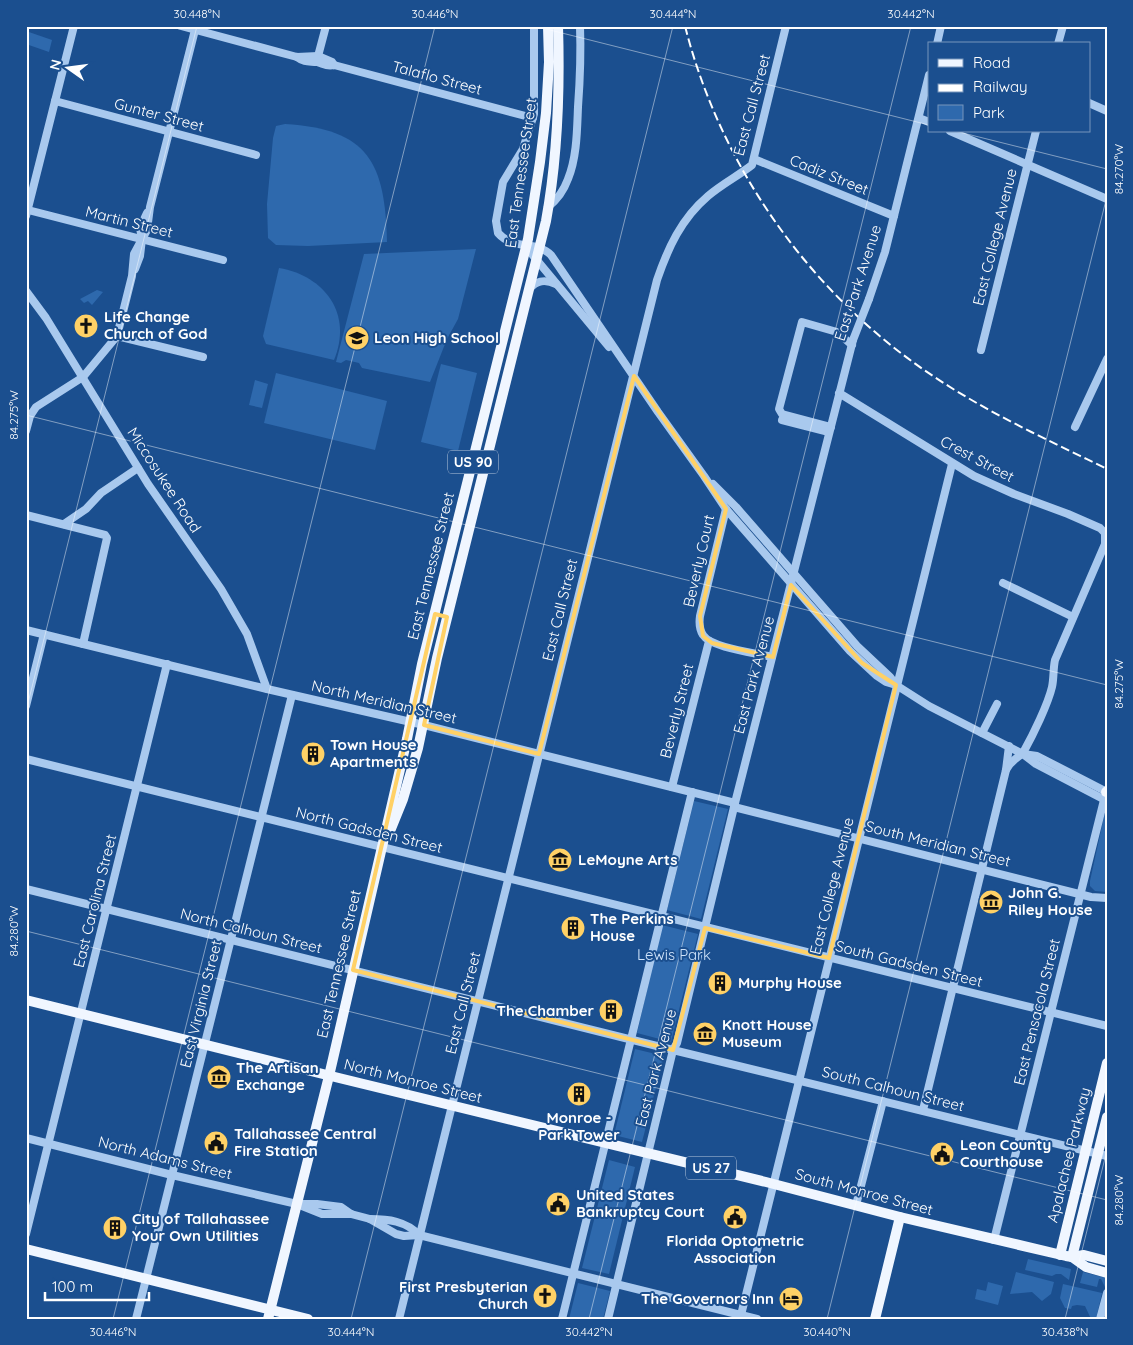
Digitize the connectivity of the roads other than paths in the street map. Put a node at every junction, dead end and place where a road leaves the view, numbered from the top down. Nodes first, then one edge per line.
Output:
1 (74, 26) edge
2 (181, 26) edge
3 (326, 26) edge
4 (534, 26) edge
5 (548, 26) edge
6 (558, 26) edge
7 (580, 26) edge
8 (786, 26) edge
9 (941, 26) edge
10 (1063, 26) edge
11 (195, 28) edge
12 (937, 42) edge
13 (1059, 42) edge
14 (318, 59) junction
15 (928, 79) edge
16 (55, 101) junction
17 (1090, 103) edge
18 (1107, 111) edge
19 (533, 118) junction
20 (919, 118) junction
21 (928, 122) edge
22 (169, 132) junction
23 (952, 132) edge
24 (1036, 132) edge
25 (256, 155) dead end
26 (754, 159) junction
27 (1028, 164) junction
28 (1107, 199) edge
29 (548, 207) junction
30 (27, 213) edge
31 (894, 216) junction
32 (142, 239) junction
33 (526, 247) junction
34 (540, 248) junction
35 (536, 259) junction
36 (223, 260) dead end
37 (556, 284) junction
38 (26, 291) edge
39 (528, 291) junction
40 (117, 336) junction
41 (852, 343) junction
42 (981, 350) dead end
43 (203, 357) dead end
44 (1107, 359) edge
45 (634, 376) junction
46 (83, 377) junction
47 (839, 393) junction
48 (782, 420) dead end
49 (1075, 427) dead end
50 (830, 429) junction
51 (26, 431) edge
52 (952, 464) junction
53 (138, 468) junction
54 (470, 472) junction
55 (483, 476) junction
56 (704, 476) junction
57 (726, 509) junction
58 (26, 515) edge
59 (64, 524) junction
60 (1107, 538) edge
61 (794, 574) junction
62 (1003, 583) dead end
63 (791, 585) junction
64 (435, 614) junction
65 (448, 617) junction
66 (1074, 617) junction
67 (26, 630) edge
68 (44, 634) junction
69 (709, 641) junction
70 (83, 644) junction
71 (772, 657) junction
72 (167, 664) junction
73 (896, 685) junction
74 (267, 689) junction
75 (292, 695) junction
76 (997, 704) dead end
77 (26, 706) edge
78 (410, 722) junction
79 (424, 725) junction
80 (982, 733) junction
81 (1009, 746) junction
82 (538, 754) junction
83 (1023, 754) junction
84 (26, 759) edge
85 (1006, 770) junction
86 (137, 787) junction
87 (672, 787) junction
88 (692, 792) junction
89 (1106, 795) edge
90 (734, 805) junction
91 (261, 818) junction
92 (858, 838) junction
93 (382, 847) junction
94 (982, 869) junction
95 (508, 879) junction
96 (26, 889) edge
97 (1081, 894) junction
98 (1107, 898) edge
99 (107, 909) junction
100 (662, 917) junction
101 (706, 928) junction
102 (231, 940) junction
103 (829, 958) junction
104 (353, 970) junction
105 (952, 989) junction
106 (26, 1000) edge
107 (477, 1001) junction
108 (81, 1013) junction
109 (1051, 1013) junction
110 (1107, 1026) edge
111 (632, 1040) junction
112 (205, 1044) junction
113 (674, 1050) junction
114 (1107, 1063) edge
115 (329, 1076) junction
116 (799, 1080) junction
117 (882, 1101) junction
118 (451, 1106) junction
119 (923, 1110) junction
120 (1107, 1117) edge
121 (1021, 1134) junction
122 (26, 1138) edge
123 (607, 1143) junction
124 (49, 1144) junction
125 (1085, 1150) junction
126 (648, 1153) junction
127 (1102, 1154) edge
128 (172, 1175) junction
129 (773, 1184) junction
130 (297, 1204) junction
131 (856, 1205) junction
132 (900, 1217) junction
133 (370, 1219) junction
134 (26, 1234) edge
135 (419, 1235) junction
136 (994, 1240) junction
137 (26, 1249) edge
138 (1060, 1255) junction
139 (1072, 1257) junction
140 (1107, 1261) edge
141 (1107, 1273) edge
142 (574, 1274) junction
143 (146, 1279) junction
144 (616, 1285) junction
145 (1107, 1293) edge
146 (269, 1314) edge
147 (740, 1317) edge
148 (136, 1319) edge
149 (308, 1319) edge
150 (399, 1319) edge
151 (562, 1319) edge
152 (608, 1319) edge
153 (757, 1319) edge
154 (875, 1319) edge
155 (1100, 1319) edge

1 - 16 street
2 - 11 street, Talaflo Street
3 - 14 street
4 - 19 street
5 - 33 main road, East Tennessee Street / US 90
6 - 29 main road, East Tennessee Street / US 90
7 - 29 street, East Tennessee Street
8 - 26 street, East Call Street
9 - 12 street
10 - 13 street
11 - 14 street, Talaflo Street
11 - 22 street
14 - 19 street, Talaflo Street
15 - 20 street, East Park Avenue
16 - 22 street, Gunter Street
16 - 30 street
17 - 18 street
19 - 33 street
20 - 21 street
20 - 31 street, East Park Avenue
22 - 25 street, Gunter Street
22 - 32 street
23 - 27 street
24 - 27 street, East College Avenue
26 - 31 street, Cadiz Street
26 - 45 street, East Call Street
27 - 28 street
27 - 42 street, East College Avenue
29 - 34 main road, East Tennessee Street / US 90
30 - 32 street, Martin Street
31 - 41 street, East Park Avenue, bridge
32 - 36 street, Martin Street
32 - 40 street
33 - 34 street
33 - 35 street
33 - 54 main road, East Tennessee Street / US 90
34 - 35 main road, East Tennessee Street / US 90
34 - 45 street
35 - 37 street
35 - 39 main road, East Tennessee Street / US 90
37 - 39 street
37 - 45 street
38 - 46 street, Miccosukee Road
39 - 55 main road, East Tennessee Street / US 90
40 - 43 street
40 - 46 street
41 - 47 street, East Park Avenue
41 - 50 street
44 - 49 street
45 - 56 street
45 - 82 street, East Call Street
46 - 51 street
46 - 53 street, Miccosukee Road
47 - 50 street, East Park Avenue
47 - 52 street, Crest Street
48 - 50 street
50 - 61 street, East Park Avenue
52 - 60 street, Crest Street
52 - 73 street, East College Avenue
53 - 59 street
53 - 74 street, Miccosukee Road
54 - 55 main road
54 - 64 main road, East Tennessee Street / US 90
55 - 65 main road, East Tennessee Street / US 90
56 - 57 street
56 - 61 street
57 - 63 street
57 - 69 street, Beverly Court
58 - 59 street
59 - 70 street
60 - 66 street
61 - 63 street, East Park Avenue
61 - 73 street
62 - 66 street
63 - 71 street, East Park Avenue
63 - 73 street
64 - 65 main road
64 - 78 main road, East Tennessee Street / US 90
65 - 79 main road, East Tennessee Street / US 90
66 - 83 street
67 - 68 street, North Meridian Street
68 - 70 street, North Meridian Street
68 - 77 street
69 - 71 street
69 - 87 street, Beverly Street
70 - 72 street, North Meridian Street
71 - 90 street, East Park Avenue
72 - 74 street, North Meridian Street
72 - 86 street, East Carolina Street
73 - 80 street
73 - 92 street, East College Avenue
74 - 75 street, North Meridian Street
75 - 78 street, North Meridian Street
75 - 91 street, East Virginia Street
76 - 80 street
78 - 79 street, North Meridian Street
78 - 93 main road, East Tennessee Street / US 90
79 - 82 street, North Meridian Street
79 - 93 main road, East Tennessee Street / US 90
80 - 81 street
81 - 83 street
81 - 85 street
82 - 87 street, North Meridian Street
82 - 95 street, East Call Street
83 - 85 street
83 - 89 street
84 - 86 street, North Gadsden Street
85 - 94 street
86 - 91 street, North Gadsden Street
86 - 99 street, East Carolina Street
87 - 88 street, North Meridian Street
88 - 90 street, North Meridian Street
88 - 100 street, East Park Avenue
89 - 97 street, East Pensacola Street
90 - 92 street, South Meridian Street
90 - 101 street, East Park Avenue
91 - 93 street, North Gadsden Street
91 - 102 street, East Virginia Street
92 - 94 street, South Meridian Street
92 - 103 street, East College Avenue
93 - 95 street, North Gadsden Street
93 - 104 main road, East Tennessee Street / US 90
94 - 97 street, South Meridian Street
94 - 105 street
95 - 100 street, North Gadsden Street
95 - 107 street, East Call Street
96 - 99 street, North Calhoun Street
97 - 98 street, South Meridian Street
97 - 109 street, East Pensacola Street
99 - 102 street, North Calhoun Street
99 - 108 street, East Carolina Street
100 - 101 street, North Gadsden Street
100 - 111 street, East Park Avenue
101 - 103 street, South Gadsden Street
101 - 113 street, East Park Avenue
102 - 104 street, North Calhoun Street
102 - 112 street, East Virginia Street
103 - 105 street, South Gadsden Street
103 - 116 street, East College Avenue
104 - 107 street, North Calhoun Street
104 - 115 main road, East Tennessee Street / US 90
105 - 109 street, South Gadsden Street
105 - 119 street
106 - 108 main road, North Monroe Street / US 27
107 - 111 street, North Calhoun Street
107 - 118 street, East Call Street
108 - 112 main road, North Monroe Street / US 27
108 - 124 street, East Carolina Street
109 - 110 street, South Gadsden Street
109 - 121 street, East Pensacola Street
111 - 113 street, North Calhoun Street
111 - 123 street, East Park Avenue
112 - 115 main road, North Monroe Street / US 27
112 - 128 street, East Virginia Street
113 - 116 street, South Calhoun Street
113 - 126 street, East Park Avenue
114 - 125 main road, Apalachee Parkway
115 - 118 main road, North Monroe Street / US 27
115 - 130 main road, East Tennessee Street / US 90
116 - 117 street, South Calhoun Street
116 - 129 street, East College Avenue
117 - 119 street, South Calhoun Street
117 - 131 street
118 - 123 main road, North Monroe Street / US 27
118 - 135 street, East Call Street
119 - 121 street, South Calhoun Street
120 - 127 main road, Apalachee Parkway
121 - 125 street, South Calhoun Street
121 - 136 street, East Pensacola Street
122 - 124 street, North Adams Street
123 - 126 main road, North Monroe Street / US 27
123 - 142 street, East Park Avenue
124 - 128 street, North Adams Street
124 - 134 street, East Carolina Street
125 - 127 street, South Calhoun Street
125 - 138 main road, Apalachee Parkway
126 - 129 main road, South Monroe Street / US 27
126 - 144 street, East Park Avenue
127 - 139 main road, Apalachee Parkway
128 - 130 street, North Adams Street
128 - 143 street, East Virginia Street
129 - 131 main road, South Monroe Street / US 27
129 - 147 street, East College Avenue
130 - 133 street, North Adams Street
130 - 146 main road, US 90
131 - 132 main road, South Monroe Street / US 27
132 - 136 main road, South Monroe Street / US 27
132 - 154 main road
133 - 135 street, North Adams Street
133 - 135 street, North Adams Street
135 - 142 street, North Adams Street
135 - 150 street, East Call Street
136 - 138 main road, South Monroe Street / US 27
137 - 143 main road
138 - 139 main road, South Monroe Street / US 27
139 - 140 main road, South Monroe Street
139 - 141 main road, South Monroe Street
142 - 144 street, North Adams Street
142 - 151 street, East Park Avenue
143 - 146 main road
143 - 148 street, East Virginia Street
144 - 147 street, North Adams Street
144 - 152 street, East Park Avenue
145 - 155 street
146 - 149 main road
147 - 153 street, North Adams Street

